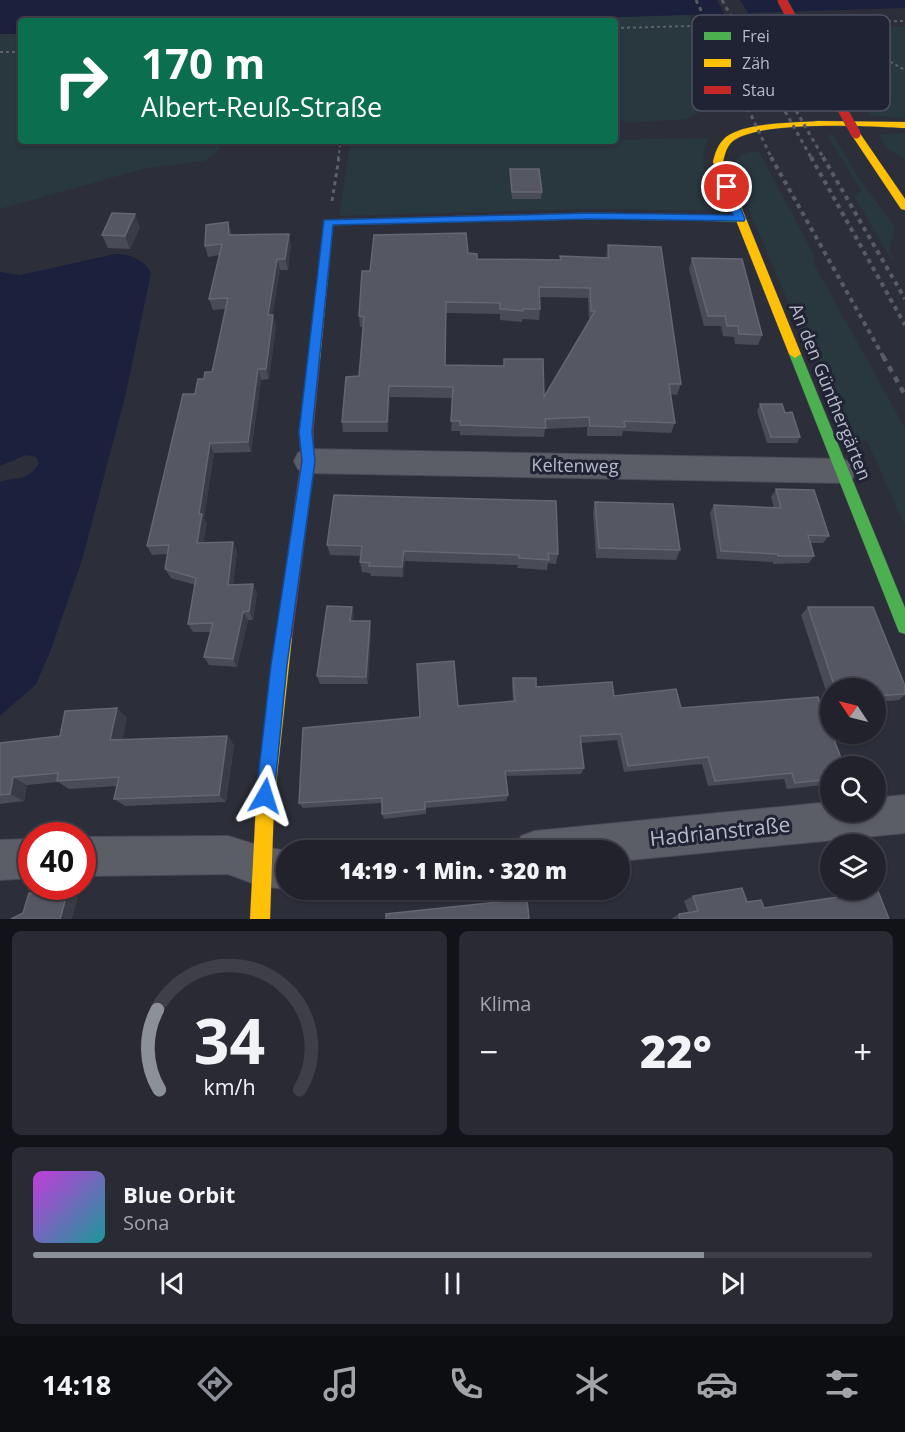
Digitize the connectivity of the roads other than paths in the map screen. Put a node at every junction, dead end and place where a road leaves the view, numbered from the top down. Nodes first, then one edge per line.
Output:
1 (782, 0) edge
2 (790, 15) edge
3 (843, 111) edge
4 (905, 125) edge
5 (905, 207) edge
6 (740, 219) junction
7 (308, 461) junction
8 (842, 471) junction
9 (905, 627) edge
10 (905, 814) edge
11 (630, 841) edge
12 (96, 857) edge
13 (18, 859) edge
14 (0, 860) edge
15 (274, 868) edge
16 (260, 919) edge

1 - 2 street, bridge
3 - 5 street, bridge
4 - 6 street, An den Günthergärten
6 - 7 street
6 - 8 street, An den Günthergärten
7 - 8 street, Keltenweg
7 - 15 street
8 - 9 street, An den Günthergärten
10 - 11 street, Hadrianstraße
12 - 15 street
13 - 14 street
15 - 16 street

